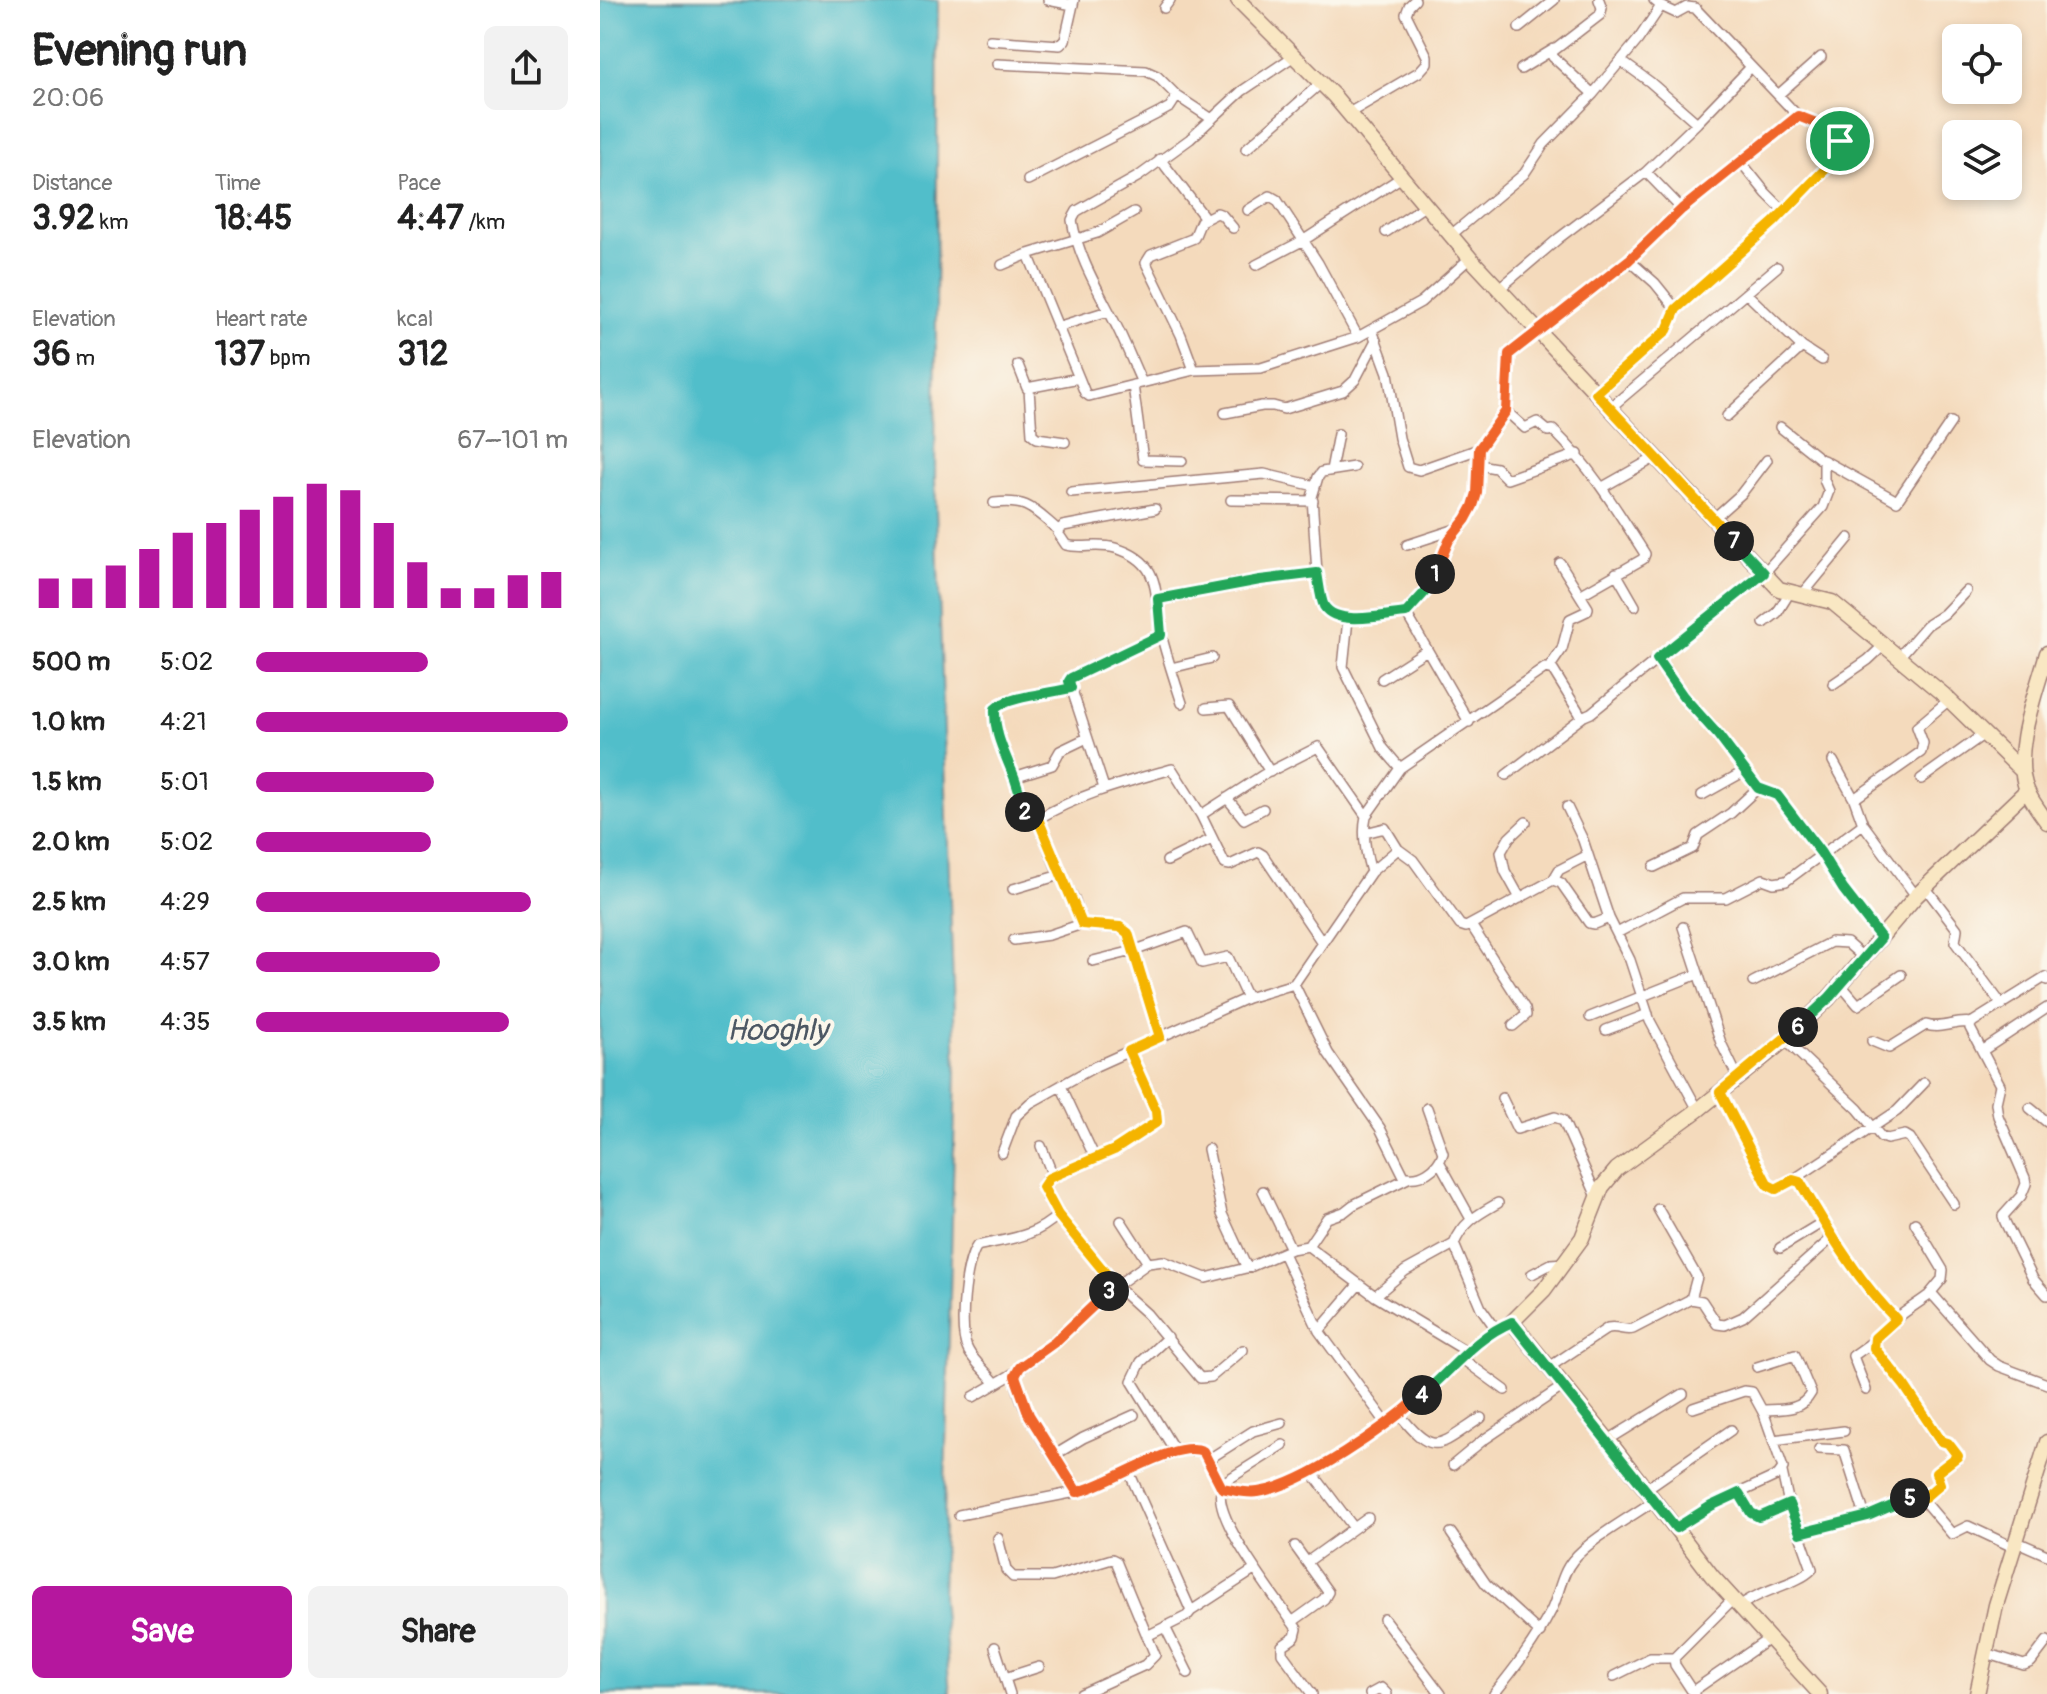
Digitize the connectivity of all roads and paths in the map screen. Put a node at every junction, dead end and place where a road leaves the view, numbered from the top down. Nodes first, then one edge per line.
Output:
1 (1048, 0) edge
2 (1238, 0) edge
3 (1415, 0) edge
4 (1554, 0) edge
5 (1599, 0) edge
6 (1074, 3) edge
7 (1658, 3) edge
8 (1693, 3) edge
9 (1519, 28) dead end
10 (990, 40) dead end
11 (1554, 49) junction
12 (1294, 56) junction
13 (1821, 57) dead end
14 (1621, 61) junction
15 (997, 64) dead end
16 (1751, 67) junction
17 (1521, 69) dead end
18 (1321, 83) junction
19 (1593, 94) junction
20 (1778, 95) junction
21 (1177, 96) junction
22 (1349, 113) junction
23 (1798, 116) junction
24 (1212, 119) junction
25 (1697, 123) junction
26 (1246, 149) dead end
27 (1160, 159) junction
28 (1741, 162) junction
29 (1646, 172) junction
30 (1402, 177) junction
31 (1028, 180) dead end
32 (1426, 205) junction
33 (1682, 209) junction
34 (1248, 210) dead end
35 (1783, 210) junction
36 (1134, 212) dead end
37 (1205, 218) junction
38 (1233, 228) dead end
39 (1386, 232) dead end
40 (1451, 235) junction
41 (1076, 239) junction
42 (1304, 240) junction
43 (1028, 254) junction
44 (1470, 258) junction
45 (1629, 260) junction
46 (1002, 265) dead end
47 (1256, 265) dead end
48 (1777, 267) dead end
49 (1499, 289) junction
50 (1746, 293) junction
51 (1676, 309) junction
52 (1108, 311) junction
53 (1057, 327) junction
54 (1372, 330) junction
55 (1539, 331) junction
56 (1358, 337) junction
57 (1376, 340) junction
58 (1802, 347) junction
59 (1822, 360) dead end
60 (1018, 365) dead end
61 (1194, 370) junction
62 (1079, 378) junction
63 (1138, 384) junction
64 (1029, 389) junction
65 (1596, 393) junction
66 (1610, 408) junction
67 (1506, 411) junction
68 (1225, 413) dead end
69 (1727, 416) dead end
70 (1951, 422) dead end
71 (1780, 427) dead end
72 (1338, 434) dead end
73 (1065, 442) dead end
74 (1479, 449) junction
75 (1578, 454) junction
76 (1656, 457) junction
77 (1767, 460) dead end
78 (1823, 460) junction
79 (1182, 461) dead end
80 (1479, 465) junction
81 (1354, 467) dead end
82 (1331, 470) junction
83 (1315, 486) junction
84 (1603, 487) junction
85 (1071, 492) dead end
86 (1231, 500) dead end
87 (1313, 501) junction
88 (994, 503) dead end
89 (1155, 509) dead end
90 (1713, 519) junction
91 (1456, 529) junction
92 (1058, 530) junction
93 (1849, 538) dead end
94 (1407, 545) dead end
95 (1560, 563) dead end
96 (1317, 573) junction
97 (1616, 573) junction
98 (1764, 573) junction
99 (1966, 591) dead end
100 (1796, 594) junction
101 (1580, 595) junction
102 (1158, 599) junction
103 (1635, 606) dead end
104 (1406, 613) junction
105 (1348, 619) junction
106 (1764, 623) dead end
107 (1161, 635) junction
108 (1884, 645) junction
109 (1427, 650) junction
110 (2047, 653) edge
111 (1899, 657) junction
112 (1212, 658) dead end
113 (1657, 659) junction
114 (1171, 668) junction
115 (1549, 668) junction
116 (1382, 679) dead end
117 (1833, 684) dead end
118 (1071, 688) junction
119 (1949, 700) junction
120 (1182, 703) dead end
121 (1206, 708) dead end
122 (1584, 716) junction
123 (1469, 722) junction
124 (1984, 734) junction
125 (1087, 738) junction
126 (1833, 761) dead end
127 (1400, 768) junction
128 (1745, 771) junction
129 (2022, 771) junction
130 (1270, 772) junction
131 (1506, 775) dead end
132 (1014, 777) junction
133 (1921, 779) dead end
134 (1104, 788) junction
135 (1758, 788) junction
136 (2027, 790) junction
137 (1702, 795) dead end
138 (1227, 798) junction
139 (1854, 799) junction
140 (1567, 807) dead end
141 (1263, 809) dead end
142 (1201, 815) junction
143 (1366, 816) junction
144 (1038, 819) junction
145 (1526, 822) dead end
146 (2047, 822) edge
147 (1863, 824) junction
148 (1365, 833) junction
149 (1212, 839) junction
150 (1398, 849) junction
151 (1821, 853) junction
152 (1588, 855) junction
153 (1167, 861) dead end
154 (1654, 867) dead end
155 (1371, 872) junction
156 (1060, 875) junction
157 (1553, 880) junction
158 (1013, 889) dead end
159 (1921, 892) junction
160 (1520, 898) junction
161 (1609, 918) junction
162 (1082, 924) junction
163 (1471, 925) junction
164 (1683, 927) dead end
165 (1617, 933) junction
166 (1881, 938) junction
167 (1014, 940) dead end
168 (1321, 941) junction
169 (1133, 951) junction
170 (1864, 958) junction
171 (1093, 961) dead end
172 (1698, 974) junction
173 (1901, 975) dead end
174 (2047, 980) edge
175 (1753, 982) dead end
176 (1294, 984) junction
177 (1841, 985) junction
178 (1642, 995) junction
179 (1247, 998) junction
180 (2002, 1005) junction
181 (2047, 1008) edge
182 (1648, 1014) junction
183 (1590, 1017) dead end
184 (1972, 1023) junction
185 (1513, 1026) dead end
186 (1606, 1030) dead end
187 (1160, 1037) junction
188 (1785, 1040) junction
189 (1872, 1041) dead end
190 (1129, 1051) junction
191 (1982, 1051) junction
192 (1738, 1078) junction
193 (1924, 1083) dead end
194 (1061, 1086) junction
195 (1720, 1092) junction
196 (1502, 1098) dead end
197 (1427, 1108) dead end
198 (2030, 1108) dead end
199 (1698, 1110) junction
200 (2047, 1122) edge
201 (1873, 1127) junction
202 (1041, 1146) dead end
203 (1208, 1149) dead end
204 (1002, 1153) dead end
205 (1095, 1158) junction
206 (1440, 1163) junction
207 (1053, 1176) junction
208 (1408, 1178) junction
209 (1793, 1180) junction
210 (1263, 1191) dead end
211 (1598, 1199) junction
212 (1498, 1203) dead end
213 (1954, 1204) dead end
214 (1658, 1209) dead end
215 (1058, 1215) junction
216 (1471, 1219) junction
217 (1121, 1221) dead end
218 (1823, 1222) junction
219 (1915, 1223) dead end
220 (1833, 1237) junction
221 (1454, 1244) junction
222 (1308, 1246) junction
223 (1780, 1248) dead end
224 (1287, 1251) junction
225 (1148, 1263) junction
226 (1564, 1263) junction
227 (1247, 1268) junction
228 (1532, 1274) dead end
229 (1359, 1284) junction
230 (1116, 1286) junction
231 (2047, 1295) edge
232 (1375, 1296) junction
233 (1928, 1296) junction
234 (1691, 1299) junction
235 (1896, 1319) junction
236 (1512, 1322) junction
237 (1496, 1329) junction
238 (1319, 1331) junction
239 (1168, 1337) junction
240 (1874, 1341) junction
241 (1243, 1350) dead end
242 (1463, 1355) junction
243 (1757, 1367) dead end
244 (1548, 1368) junction
245 (1016, 1372) junction
246 (996, 1384) junction
247 (2047, 1384) edge
248 (1562, 1387) junction
249 (1505, 1390) dead end
250 (1866, 1390) dead end
251 (1683, 1394) dead end
252 (973, 1397) dead end
253 (1693, 1408) dead end
254 (1762, 1410) junction
255 (1134, 1415) dead end
256 (1400, 1415) junction
257 (1481, 1418) dead end
258 (1282, 1423) dead end
259 (1387, 1424) junction
260 (1731, 1430) dead end
261 (1844, 1431) dead end
262 (1608, 1440) junction
263 (1773, 1440) junction
264 (2047, 1442) edge
265 (1283, 1445) dead end
266 (1819, 1449) dead end
267 (1175, 1451) junction
268 (1053, 1456) junction
269 (1209, 1459) junction
270 (1453, 1465) dead end
271 (1311, 1471) junction
272 (1129, 1472) junction
273 (1782, 1472) junction
274 (1221, 1486) junction
275 (1077, 1492) junction
276 (1739, 1493) junction
277 (1650, 1495) junction
278 (1925, 1497) junction
279 (1789, 1504) junction
280 (959, 1515) dead end
281 (1865, 1516) junction
282 (1368, 1518) dead end
283 (1354, 1528) junction
284 (1676, 1528) junction
285 (1451, 1533) dead end
286 (1800, 1533) junction
287 (998, 1538) dead end
288 (2014, 1544) junction
289 (1295, 1546) dead end
290 (2047, 1555) edge
291 (1307, 1562) junction
292 (1254, 1570) junction
293 (1736, 1602) junction
294 (1191, 1611) junction
295 (1384, 1619) dead end
296 (1292, 1622) junction
297 (1165, 1627) junction
298 (1540, 1633) junction
299 (1147, 1636) junction
300 (1770, 1638) junction
301 (2047, 1641) edge
302 (995, 1647) dead end
303 (1986, 1653) junction
304 (1674, 1658) junction
305 (1039, 1667) dead end
306 (1188, 1673) dead end
307 (1614, 1676) dead end
308 (1005, 1678) junction
309 (1694, 1692) edge
310 (1438, 1693) edge
311 (1010, 1694) edge
312 (1081, 1694) edge
313 (1312, 1694) edge
314 (1370, 1694) edge
315 (1387, 1694) edge
316 (1494, 1694) edge
317 (1820, 1694) edge
318 (1977, 1694) edge

1 - 6 street
2 - 12 street
3 - 22 street
4 - 9 street
5 - 11 street
6 - 10 street
7 - 8 street
7 - 14 street
8 - 16 street
11 - 17 street
11 - 19 street
12 - 18 street
12 - 24 street
13 - 20 street
14 - 19 street
14 - 25 street
15 - 21 street
16 - 20 street
16 - 25 street
18 - 22 street
18 - 26 street
19 - 40 street
20 - 23 street
21 - 24 street
21 - 31 street
22 - 30 street
23 - 28 street
23 - 35 street
24 - 27 street
25 - 29 street
27 - 37 street
27 - 41 street
28 - 33 street
28 - 35 street
29 - 33 street
29 - 49 street
30 - 32 street
30 - 42 street
32 - 39 street
32 - 40 street
33 - 45 street
34 - 42 street
35 - 51 street
36 - 41 street
37 - 38 street
37 - 61 street
40 - 44 street
41 - 43 street
41 - 52 street
42 - 47 street
42 - 56 street
43 - 46 street
43 - 53 street
44 - 49 street
44 - 54 street
45 - 51 street
45 - 55 street
48 - 50 street
49 - 55 street
50 - 58 street
50 - 66 street
51 - 65 street
52 - 53 street
52 - 63 street
53 - 62 street
54 - 56 street
54 - 57 street
55 - 65 street
55 - 67 street
56 - 61 street
57 - 68 street
57 - 74 street
58 - 59 street
58 - 69 street
60 - 64 street
61 - 63 street
62 - 63 street
62 - 64 street
63 - 79 street
64 - 73 street
65 - 66 street
66 - 76 street
67 - 74 street
67 - 75 street
70 - 78 street
71 - 78 street
72 - 82 street
74 - 80 street
75 - 80 street
75 - 84 street
76 - 84 street
76 - 90 street
77 - 90 street
78 - 98 street
80 - 91 street
81 - 82 street
82 - 83 street
83 - 85 street
83 - 87 street
84 - 97 street
86 - 87 street
87 - 96 street
88 - 92 street
89 - 92 street
90 - 98 street
91 - 94 street
91 - 104 street
92 - 102 street
93 - 100 street
95 - 101 street
96 - 102 street
96 - 105 street
97 - 101 street
97 - 103 street
98 - 100 street
98 - 113 street
99 - 111 street
100 - 106 street
100 - 108 street
101 - 115 street
102 - 107 street
104 - 105 street
104 - 109 street
105 - 127 street
107 - 114 street
107 - 118 street
108 - 111 street
108 - 117 street
109 - 116 street
109 - 123 street
110 - 129 street
111 - 119 street
112 - 114 street
113 - 122 street
113 - 128 street
114 - 120 street
115 - 122 street
115 - 123 street
118 - 125 street
118 - 132 street
119 - 124 street
119 - 139 street
121 - 130 street
122 - 131 street
123 - 127 street
124 - 129 street
124 - 133 street
125 - 132 street
125 - 134 street
126 - 139 street
127 - 143 street
128 - 135 street
128 - 137 street
129 - 136 street
130 - 138 street
130 - 143 street
132 - 144 street
134 - 142 street
134 - 144 street
135 - 151 street
135 - 154 street
136 - 146 street
136 - 159 street
138 - 141 street
138 - 142 street
139 - 147 street
140 - 152 street
142 - 149 street
143 - 148 street
144 - 156 street
145 - 160 street
147 - 151 street
147 - 159 street
148 - 150 street
148 - 155 street
149 - 153 street
149 - 168 street
150 - 155 street
150 - 163 street
151 - 165 street
151 - 166 street
152 - 157 street
152 - 161 street
155 - 168 street
156 - 158 street
156 - 162 street
157 - 160 street
157 - 161 street
159 - 166 street
159 - 180 street
160 - 163 street
161 - 165 street
162 - 167 street
162 - 169 street
163 - 185 street
164 - 172 street
165 - 178 street
166 - 170 street
168 - 176 street
169 - 171 street
169 - 179 street
169 - 187 street
170 - 175 street
170 - 177 street
172 - 178 street
172 - 192 street
173 - 177 street
174 - 180 street
176 - 179 street
176 - 208 street
177 - 188 street
178 - 182 street
178 - 183 street
179 - 187 street
180 - 184 street
181 - 191 street
182 - 186 street
182 - 199 street
184 - 189 street
184 - 191 street
187 - 190 street
188 - 192 street
188 - 201 street
190 - 194 street
190 - 205 street
191 - 231 street
192 - 195 street
193 - 201 street
194 - 204 street
194 - 205 street
195 - 199 street
195 - 209 street
196 - 211 street
197 - 206 street
198 - 200 street
199 - 211 street
201 - 209 street
201 - 213 street
202 - 207 street
203 - 227 street
205 - 207 street
206 - 208 street
206 - 216 street
207 - 215 street
208 - 222 street
209 - 218 street
210 - 224 street
211 - 226 street
212 - 216 street
214 - 234 street
215 - 230 street
215 - 246 street
216 - 221 street
217 - 225 street
218 - 220 street
218 - 223 street
219 - 233 street
220 - 234 street
220 - 235 street
221 - 232 street
221 - 237 street
222 - 224 street
222 - 229 street
224 - 227 street
224 - 238 street
225 - 227 street
225 - 230 street
226 - 228 street
226 - 236 street
229 - 232 street
229 - 238 street
230 - 239 street
230 - 245 street
232 - 242 street
233 - 235 street
233 - 247 street
234 - 244 street
235 - 240 street
236 - 237 street
236 - 244 street
237 - 242 street
238 - 259 street
239 - 241 street
239 - 267 street
240 - 250 street
240 - 278 street
242 - 249 street
242 - 256 street
243 - 254 street
244 - 248 street
245 - 246 street
245 - 268 street
246 - 252 street
248 - 262 street
248 - 270 street
251 - 262 street
253 - 254 street
254 - 263 street
255 - 268 street
256 - 257 street
256 - 259 street
258 - 269 street
259 - 271 street
260 - 277 street
261 - 263 street
262 - 277 street
263 - 273 street
264 - 288 street
265 - 274 street
266 - 281 street
267 - 269 street
267 - 272 street
268 - 275 street
269 - 274 street
271 - 274 street
271 - 283 street
272 - 275 street
272 - 294 street
273 - 276 street
273 - 279 street
274 - 292 street
275 - 280 street
276 - 279 street
276 - 284 street
277 - 284 street
277 - 298 street
278 - 281 street
278 - 288 street
279 - 286 street
281 - 286 street
282 - 283 street
283 - 291 street
284 - 293 street
285 - 298 street
286 - 293 street
287 - 299 street
288 - 290 street
288 - 303 street
289 - 291 street
291 - 296 street
292 - 294 street
292 - 296 street
293 - 300 street
293 - 304 street
294 - 297 street
295 - 310 street
296 - 313 street
297 - 299 street
297 - 306 street
298 - 316 street
299 - 312 street
300 - 309 street
300 - 317 street
301 - 303 street
302 - 308 street
303 - 318 street
304 - 307 street
304 - 309 street
305 - 308 street
308 - 311 street
314 - 315 street

